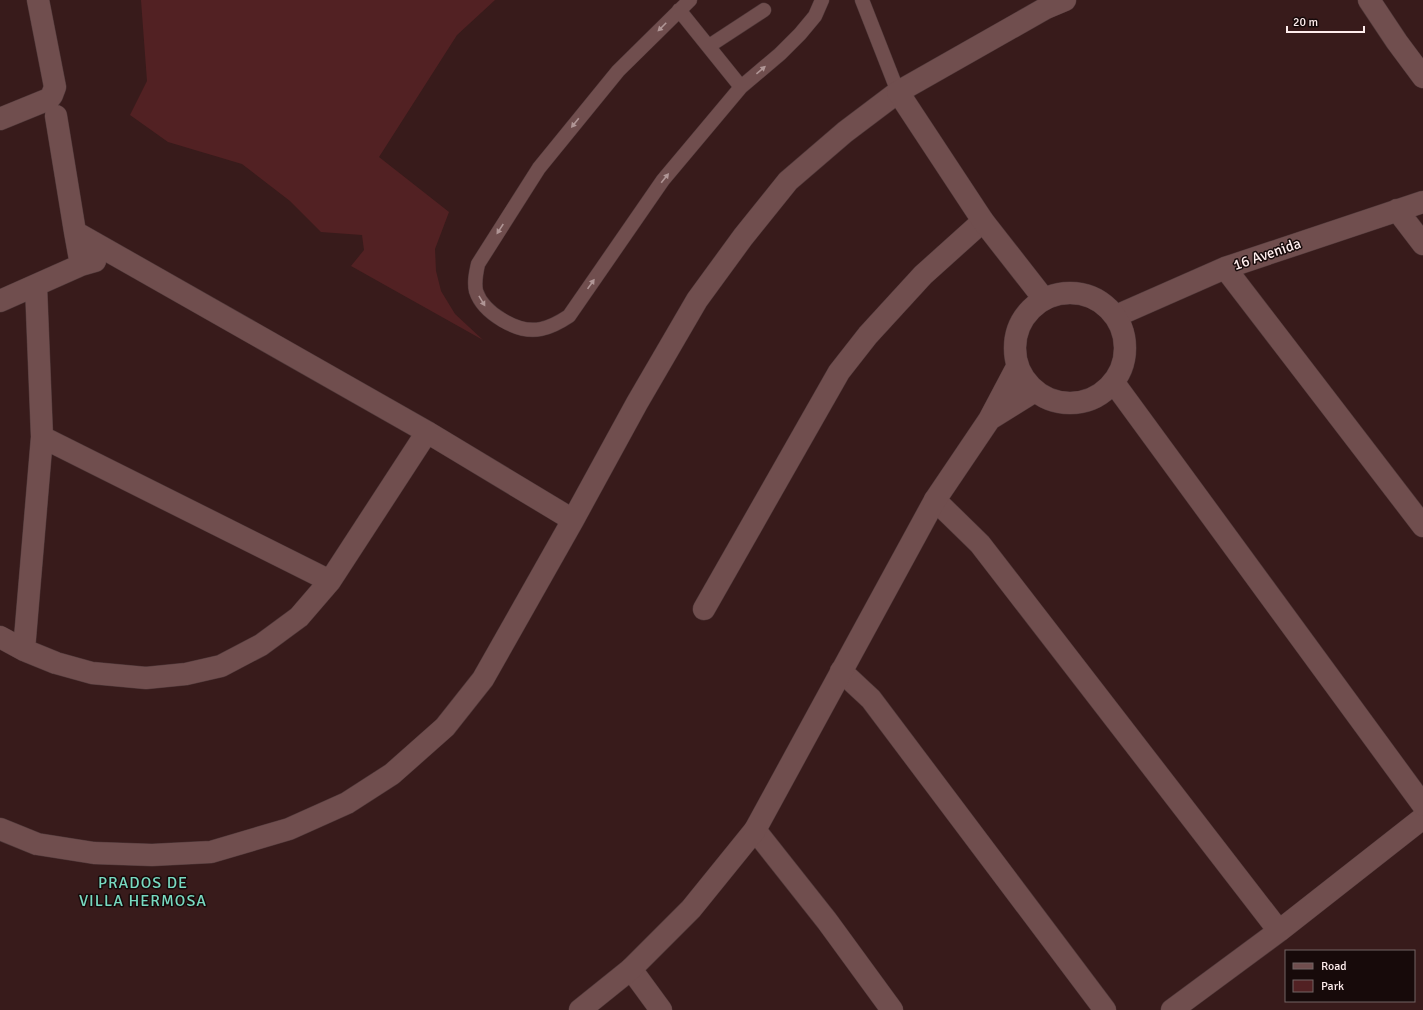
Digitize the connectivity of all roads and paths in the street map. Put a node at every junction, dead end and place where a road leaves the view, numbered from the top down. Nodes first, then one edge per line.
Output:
1 (38, 0) edge
2 (690, 0) edge
3 (822, 0) edge
4 (862, 0) edge
5 (1065, 0) edge
6 (1369, 0) edge
7 (679, 10) junction
8 (764, 10) dead end
9 (709, 46) junction
10 (1423, 76) edge
11 (741, 87) junction
12 (898, 92) junction
13 (56, 116) dead end
14 (0, 119) edge
15 (1423, 202) edge
16 (1397, 210) junction
17 (983, 221) junction
18 (74, 232) junction
19 (1423, 244) edge
20 (113, 255) junction
21 (81, 265) junction
22 (1225, 268) junction
23 (36, 286) junction
24 (1044, 298) junction
25 (0, 302) edge
26 (1116, 316) junction
27 (1018, 367) junction
28 (1114, 383) junction
29 (1036, 391) junction
30 (989, 420) junction
31 (428, 432) junction
32 (42, 437) junction
33 (935, 500) junction
34 (573, 520) junction
35 (1423, 526) edge
36 (330, 581) junction
37 (704, 609) dead end
38 (0, 637) edge
39 (24, 650) junction
40 (841, 671) junction
41 (1423, 805) edge
42 (1423, 818) edge
43 (0, 830) edge
44 (755, 830) junction
45 (1279, 931) junction
46 (631, 969) junction
47 (580, 1010) edge
48 (661, 1010) edge
49 (892, 1010) edge
50 (1105, 1010) edge
51 (1172, 1010) edge

1 - 14 street
2 - 7 lane
11 -> 3 lane
4 - 12 lane
5 - 12 street
6 - 10 street
7 - 9 lane
7 -> 11 lane
8 - 9 lane
9 - 11 lane
12 - 17 street
12 - 34 street
13 - 18 street
15 - 16 street, 16 Avenida
16 - 19 street
16 - 22 street, 16 Avenida
17 - 24 street
17 - 37 street
18 - 20 street
18 - 21 street
20 - 21 street
20 - 31 street
21 - 23 street
22 - 26 street, 16 Avenida
22 - 35 street
23 - 25 street
23 - 32 street
24 - 26 street
24 - 27 street
26 - 28 street
27 - 29 street
27 - 30 street
28 - 29 street
28 - 41 street
29 - 30 street
30 - 33 street
31 - 34 street
31 - 36 street
32 - 36 street
32 - 39 street
33 - 40 street
33 - 45 street
34 - 43 street
36 - 39 street
38 - 39 street
40 - 44 street
40 - 50 street
42 - 45 street
44 - 46 street
44 - 49 street
45 - 51 street
46 - 47 street
46 - 48 street

